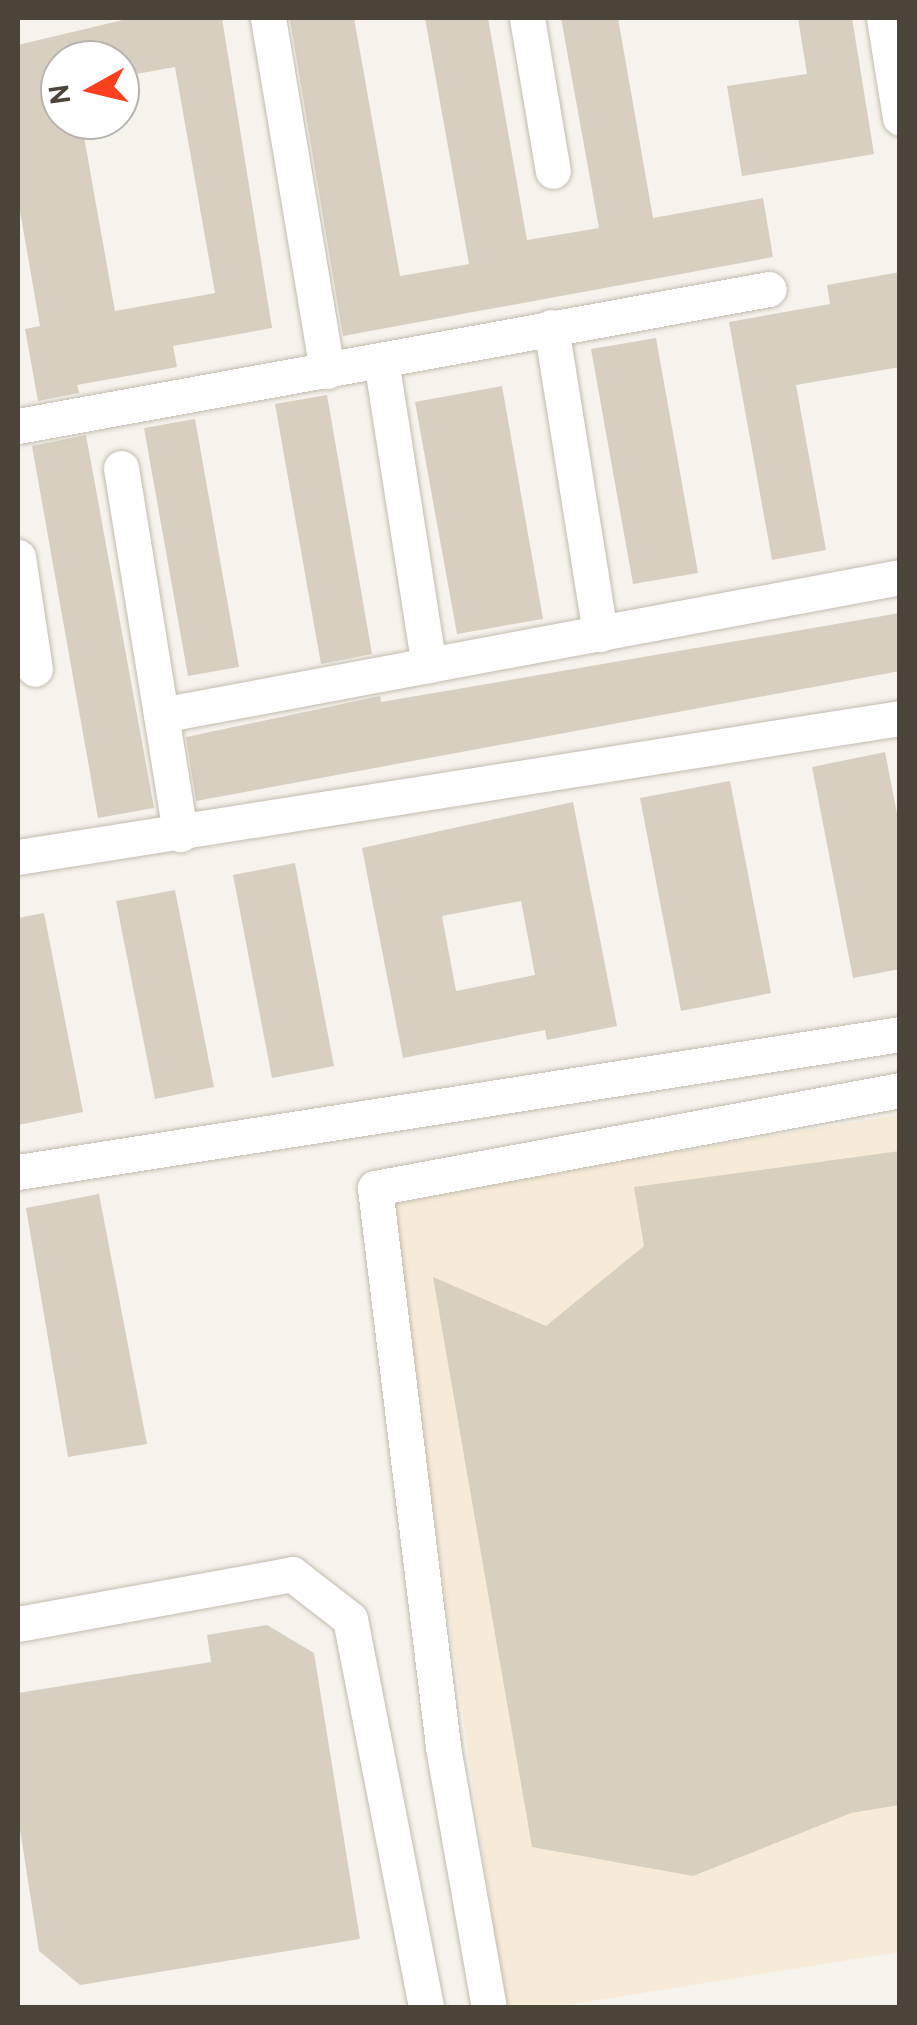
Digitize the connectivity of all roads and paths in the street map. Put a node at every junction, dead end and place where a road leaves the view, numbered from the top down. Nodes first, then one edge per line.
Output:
1 (268, 18) edge
2 (528, 18) edge
3 (884, 18) edge
4 (900, 118) edge
5 (553, 171) dead end
6 (769, 289) dead end
7 (551, 328) junction
8 (380, 360) junction
9 (327, 371) junction
10 (18, 426) edge
11 (121, 468) dead end
12 (18, 556) edge
13 (900, 577) edge
14 (600, 634) junction
15 (429, 665) junction
16 (35, 669) dead end
17 (161, 715) junction
18 (900, 718) edge
19 (180, 834) junction
20 (18, 857) edge
21 (900, 1034) edge
22 (900, 1090) edge
23 (18, 1172) edge
24 (18, 1624) edge
25 (426, 2008) edge
26 (488, 2008) edge

1 - 9 street
2 - 5 street
3 - 4 street
6 - 7 street
7 - 8 street
7 - 14 street
8 - 9 street
8 - 15 street
9 - 10 street
11 - 17 street
12 - 16 street
13 - 14 street
14 - 15 street
15 - 17 street
17 - 19 street
18 - 19 street
19 - 20 street
21 - 23 street
22 - 26 street
24 - 25 street

